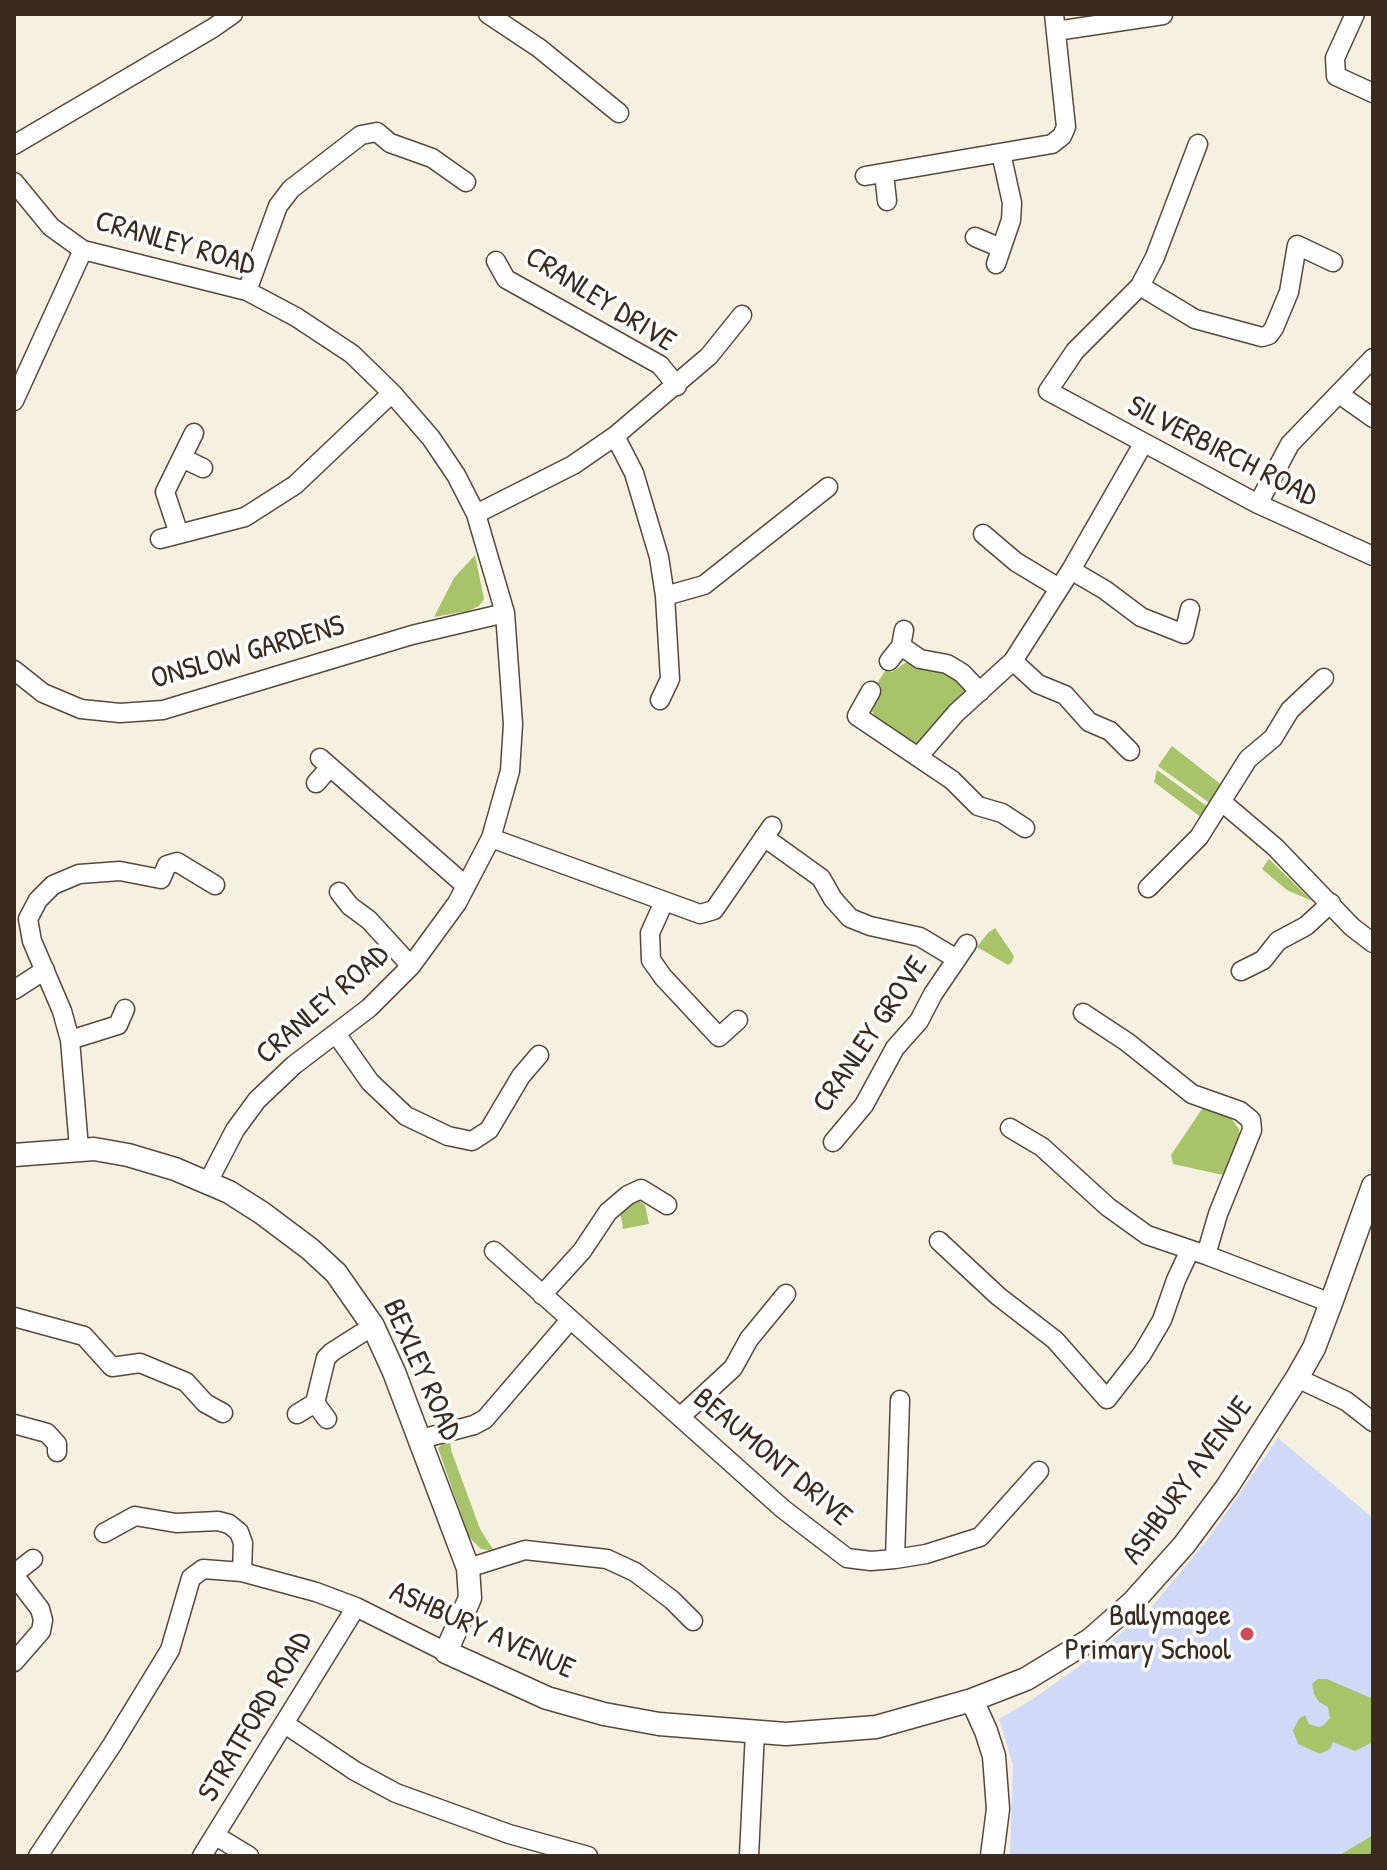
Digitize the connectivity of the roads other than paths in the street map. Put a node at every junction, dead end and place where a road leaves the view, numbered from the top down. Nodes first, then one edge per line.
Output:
1 (233, 14) edge
2 (1355, 14) edge
3 (1163, 15) edge
4 (495, 16) edge
5 (1055, 22) edge
6 (1373, 93) edge
7 (619, 113) dead end
8 (1198, 144) dead end
9 (14, 145) edge
10 (1001, 153) junction
11 (14, 182) edge
12 (466, 182) dead end
13 (887, 201) dead end
14 (975, 237) dead end
15 (83, 250) junction
16 (496, 261) dead end
17 (1333, 262) dead end
18 (1140, 286) junction
19 (247, 291) junction
20 (742, 315) dead end
21 (1373, 358) edge
22 (677, 386) junction
23 (392, 393) junction
24 (1339, 394) junction
25 (14, 401) edge
26 (1373, 418) edge
27 (194, 433) dead end
28 (615, 436) junction
29 (1143, 444) junction
30 (182, 458) junction
31 (203, 468) dead end
32 (828, 487) dead end
33 (1258, 504) junction
34 (476, 514) junction
35 (179, 534) junction
36 (983, 534) dead end
37 (160, 539) dead end
38 (1373, 556) edge
39 (1071, 570) junction
40 (1059, 588) junction
41 (665, 596) junction
42 (1190, 609) dead end
43 (505, 613) junction
44 (889, 661) dead end
45 (1013, 661) junction
46 (14, 670) edge
47 (1324, 678) dead end
48 (871, 691) dead end
49 (980, 692) junction
50 (660, 700) dead end
51 (1130, 751) dead end
52 (919, 756) junction
53 (316, 783) dead end
54 (1222, 802) junction
55 (1025, 828) dead end
56 (491, 838) junction
57 (215, 885) dead end
58 (466, 886) junction
59 (1148, 888) dead end
60 (339, 892) dead end
61 (664, 902) junction
62 (1331, 903) junction
63 (1373, 943) edge
64 (411, 966) junction
65 (45, 970) junction
66 (1241, 971) dead end
67 (14, 990) edge
68 (125, 1009) dead end
69 (1083, 1013) dead end
70 (738, 1020) dead end
71 (337, 1035) junction
72 (70, 1040) junction
73 (539, 1055) dead end
74 (1010, 1128) dead end
75 (833, 1142) dead end
76 (79, 1148) junction
77 (14, 1155) edge
78 (208, 1182) junction
79 (1371, 1201) edge
80 (667, 1205) dead end
81 (939, 1241) dead end
82 (494, 1251) dead end
83 (1198, 1252) junction
84 (786, 1294) dead end
85 (542, 1295) junction
86 (1331, 1303) junction
87 (14, 1317) edge
88 (570, 1320) junction
89 (373, 1326) junction
90 (1297, 1378) junction
91 (900, 1400) dead end
92 (315, 1403) junction
93 (223, 1413) dead end
94 (297, 1414) dead end
95 (680, 1417) junction
96 (327, 1419) dead end
97 (1373, 1422) edge
98 (14, 1424) edge
99 (421, 1439) junction
100 (57, 1452) dead end
101 (1039, 1471) dead end
102 (104, 1533) dead end
103 (33, 1559) dead end
104 (895, 1559) junction
105 (468, 1568) junction
106 (242, 1572) junction
107 (14, 1575) edge
108 (356, 1607) junction
109 (693, 1621) dead end
110 (446, 1652) junction
111 (14, 1662) edge
112 (972, 1700) junction
113 (285, 1724) junction
114 (755, 1731) junction
115 (216, 1836) junction
116 (38, 1856) edge
117 (202, 1856) edge
118 (249, 1856) edge
119 (588, 1856) edge
120 (749, 1856) edge
121 (992, 1856) edge

1 - 9 street
2 - 6 street
3 - 5 street
4 - 7 street
5 - 10 street
8 - 18 street
10 - 13 street
10 - 14 street
11 - 15 street, CRANLEY ROAD
12 - 19 street
15 - 19 street, CRANLEY ROAD
15 - 25 street
16 - 22 street, CRANLEY DRIVE
17 - 18 street
18 - 29 street, SILVERBIRCH ROAD
19 - 23 street, CRANLEY ROAD
20 - 22 street
21 - 24 street
22 - 28 street
23 - 34 street, CRANLEY ROAD
23 - 35 street
24 - 26 street
24 - 33 street
27 - 30 street
28 - 34 street
28 - 41 street
29 - 33 street, SILVERBIRCH ROAD
29 - 39 street
30 - 31 street
30 - 35 street
32 - 41 street
33 - 38 street, SILVERBIRCH ROAD
34 - 43 street, CRANLEY ROAD
35 - 37 street
36 - 40 street
39 - 40 street
39 - 42 street
40 - 45 street
41 - 50 street
43 - 46 street, ONSLOW GARDENS
43 - 56 street, CRANLEY ROAD
44 - 49 street
45 - 49 street
45 - 51 street
47 - 54 street
48 - 52 street
49 - 52 street
52 - 55 street
53 - 58 street
54 - 59 street
54 - 62 street
56 - 58 street, CRANLEY ROAD
56 - 61 street, CRANLEY GROVE
57 - 65 street
58 - 64 street, CRANLEY ROAD
60 - 64 street
61 - 70 street
61 - 75 street, CRANLEY GROVE
62 - 63 street
62 - 66 street
64 - 71 street, CRANLEY ROAD
65 - 67 street
65 - 72 street
68 - 72 street
69 - 83 street
71 - 73 street
71 - 78 street, CRANLEY ROAD
72 - 76 street
74 - 83 street
76 - 77 street, BEXLEY ROAD
76 - 78 street, BEXLEY ROAD
78 - 89 street, BEXLEY ROAD
79 - 86 street, ASHBURY AVENUE
80 - 85 street
81 - 83 street
82 - 85 street, BEAUMONT DRIVE
83 - 86 street
84 - 95 street
85 - 88 street, BEAUMONT DRIVE
86 - 90 street, ASHBURY AVENUE
87 - 93 street
88 - 95 street, BEAUMONT DRIVE
88 - 99 street
89 - 92 street
89 - 99 street, BEXLEY ROAD
90 - 97 street
90 - 112 street, ASHBURY AVENUE
91 - 104 street
92 - 94 street
92 - 96 street
95 - 104 street, BEAUMONT DRIVE
98 - 100 street
99 - 105 street, BEXLEY ROAD
101 - 104 street, BEAUMONT DRIVE
102 - 106 street
103 - 107 street
105 - 109 street
105 - 110 street, BEXLEY ROAD
106 - 108 street, ASHBURY AVENUE
106 - 116 street, ASHBURY AVENUE
107 - 111 street
108 - 110 street, ASHBURY AVENUE
108 - 113 street, STRATFORD ROAD
110 - 114 street, ASHBURY AVENUE
112 - 114 street, ASHBURY AVENUE
112 - 121 street
113 - 115 street, STRATFORD ROAD
113 - 119 street
114 - 120 street
115 - 117 street, STRATFORD ROAD
115 - 118 street

